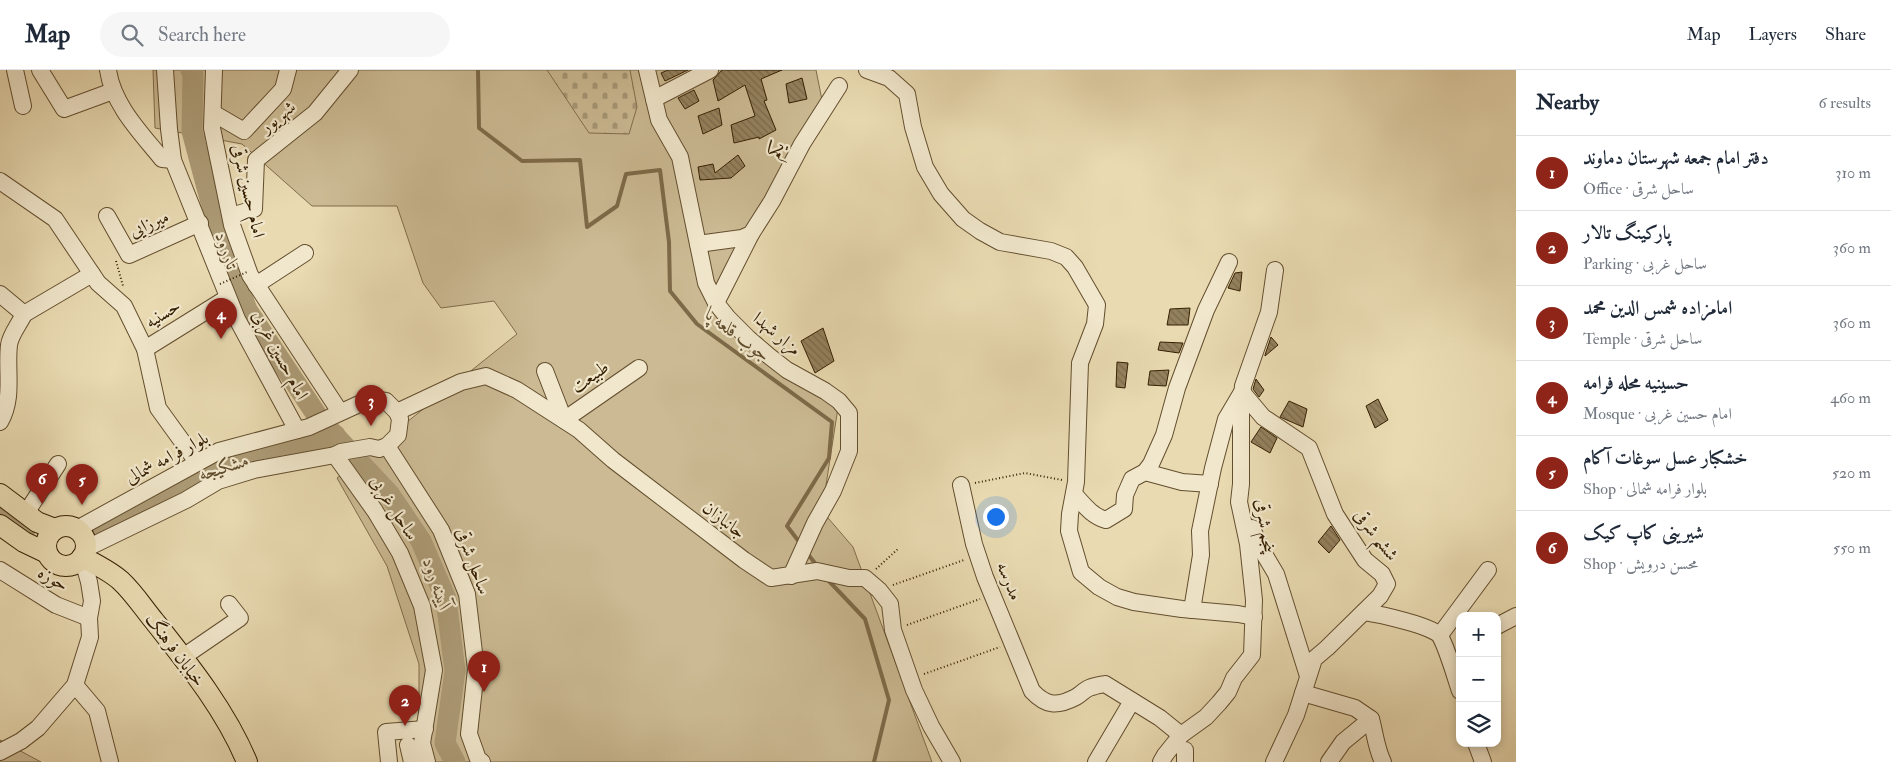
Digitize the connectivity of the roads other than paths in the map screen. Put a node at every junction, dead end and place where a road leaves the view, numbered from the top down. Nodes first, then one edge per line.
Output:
1 (15, 70) edge
2 (40, 70) edge
3 (108, 70) edge
4 (165, 70) edge
5 (214, 70) edge
6 (288, 70) edge
7 (350, 70) edge
8 (646, 70) edge
9 (710, 70) edge
10 (867, 70) edge
11 (839, 86) dead end
12 (114, 91) junction
13 (654, 99) junction
14 (23, 106) dead end
15 (213, 114) junction
16 (173, 160) junction
17 (0, 181) edge
18 (107, 216) dead end
19 (231, 216) junction
20 (200, 223) junction
21 (751, 234) junction
22 (698, 244) junction
23 (305, 253) dead end
24 (1229, 262) dead end
25 (1275, 270) dead end
26 (92, 274) junction
27 (251, 278) junction
28 (224, 291) junction
29 (0, 294) edge
30 (716, 303) junction
31 (24, 314) junction
32 (145, 349) junction
33 (639, 368) dead end
34 (545, 371) dead end
35 (1242, 392) junction
36 (397, 412) junction
37 (337, 413) junction
38 (564, 420) junction
39 (0, 422) edge
40 (303, 429) junction
41 (387, 446) junction
42 (338, 454) junction
43 (197, 462) junction
44 (58, 464) dead end
45 (1146, 472) junction
46 (1210, 484) junction
47 (961, 485) road end
48 (1075, 488) junction
49 (0, 494) edge
50 (1238, 502) junction
51 (39, 521) junction
52 (0, 525) edge
53 (77, 529) junction
54 (24, 542) junction
55 (47, 553) junction
56 (84, 553) junction
57 (0, 570) edge
58 (1488, 570) dead end
59 (791, 576) junction
60 (229, 604) dead end
61 (1192, 610) junction
62 (1364, 612) junction
63 (1516, 616) edge
64 (1254, 617) junction
65 (89, 618) junction
66 (1501, 624) edge
67 (1440, 635) junction
68 (1453, 649) edge
69 (183, 657) junction
70 (1456, 667) edge
71 (1308, 676) junction
72 (75, 685) junction
73 (1303, 693) junction
74 (1132, 701) junction
75 (1371, 719) junction
76 (424, 729) junction
77 (408, 745) dead end
78 (1477, 747) edge
79 (1184, 749) edge
80 (0, 752) edge
81 (110, 762) edge
82 (247, 762) edge
83 (389, 762) edge
84 (412, 762) edge
85 (427, 762) edge
86 (482, 762) edge
87 (952, 762) edge
88 (1096, 762) edge
89 (1161, 762) edge
90 (1274, 762) edge
91 (1329, 762) edge
92 (1383, 762) edge
93 (1483, 762) edge

1 - 14 street
2 - 12 street
3 - 12 street
4 - 16 street, امام حسین غربی
5 - 15 street, امام حسین شرقی
6 - 15 street
7 - 19 street, شهریور
8 - 13 street, مزار شهدا
9 - 13 street
10 - 48 street
11 - 21 street, یکم
12 - 16 street
13 - 22 street, مزار شهدا
15 - 19 street, امام حسین شرقی
16 - 20 street, امام حسین غربی
17 - 26 street
18 - 20 street, میرزایی
19 - 27 street, امام حسین شرقی
20 - 28 street, امام حسین غربی
21 - 22 street
21 - 30 street, یکم
22 - 30 street, مزار شهدا
23 - 27 street
24 - 45 street
25 - 35 street, پنجم شرقی
26 - 31 street
26 - 32 street
27 - 37 street, امام حسین شرقی
28 - 32 street, حسنیه
28 - 40 street, امام حسین غربی
29 - 31 street
30 - 59 street, مزار شهدا
31 - 39 street
32 - 43 street
33 - 38 street, طبیعت
34 - 38 street
35 - 46 street
35 - 50 street, پنجم شرقی
35 - 62 street, ششم شرقی
36 - 37 street, بلوار فرامه شمالی
36 - 38 street, جانبازان
36 - 41 street
37 - 40 street, بلوار فرامه شمالی
38 - 59 street, جانبازان
40 - 43 street, بلوار فرامه شمالی
41 - 42 street
41 - 86 street, ساحل شرقی
42 - 56 street
42 - 76 street, ساحل غربی
43 - 53 street, بلوار فرامه شمالی
44 - 51 street
45 - 46 street
45 - 48 street
46 - 61 street
47 - 74 street, مدرسه
48 - 61 street
49 - 51 main road
50 - 64 street, پنجم شرقی
50 - 71 street
51 - 53 main road
51 - 54 main road
51 - 55 main road
52 - 54 main road
53 - 56 main road
54 - 55 main road
55 - 56 main road
56 - 65 street
56 - 69 main road, خیابان فرهنگ
57 - 65 street, حوزه
58 - 67 street
59 - 87 street, جانبازان
60 - 69 street
61 - 64 street
62 - 67 street
62 - 71 street, ششم شرقی
63 - 66 street
64 - 79 street, پنجم شرقی
65 - 72 street
67 - 68 street
68 - 70 street
69 - 82 main road, خیابان فرهنگ
71 - 73 street, ششم شرقی
72 - 80 street
72 - 81 street
73 - 75 street
73 - 90 street, ششم شرقی
74 - 79 street
74 - 88 street
75 - 91 street
75 - 92 street
76 - 83 street
76 - 85 street, ساحل غربی
77 - 84 street
78 - 93 street
79 - 89 street, پنجم شرقی

